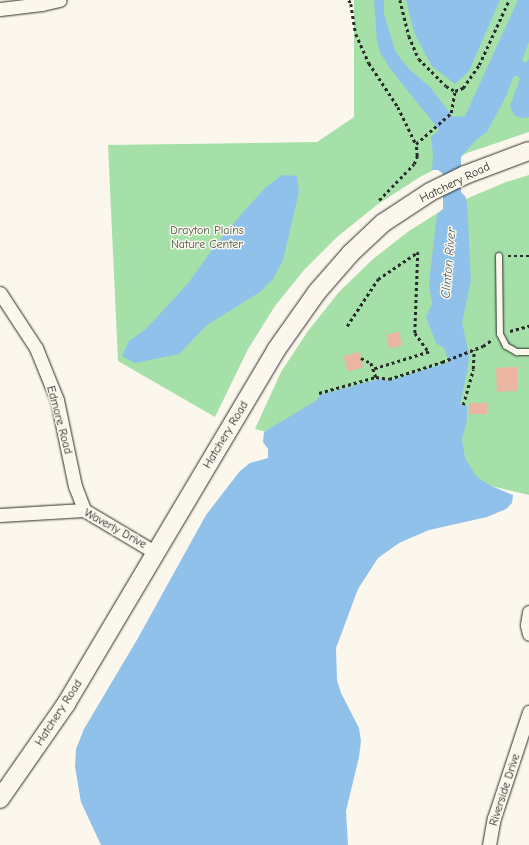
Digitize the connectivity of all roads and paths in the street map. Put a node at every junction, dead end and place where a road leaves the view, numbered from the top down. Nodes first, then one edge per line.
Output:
1 (60, 0) edge
2 (349, 0) edge
3 (400, 0) edge
4 (509, 0) edge
5 (0, 9) edge
6 (456, 91) junction
7 (416, 144) junction
8 (529, 151) edge
9 (379, 200) dead end
10 (499, 256) joint
11 (529, 256) edge
12 (0, 293) edge
13 (347, 326) dead end
14 (483, 346) dead end
15 (474, 350) junction
16 (529, 352) edge
17 (361, 358) dead end
18 (374, 369) junction
19 (376, 377) junction
20 (320, 393) dead end
21 (463, 405) dead end
22 (84, 510) junction
23 (0, 515) edge
24 (156, 553) junction
25 (529, 612) edge
26 (529, 634) edge
27 (529, 712) edge
28 (0, 799) edge
29 (489, 845) edge

1 - 5 street
2 - 7 path
3 - 6 path
4 - 6 path
6 - 7 path
7 - 9 path
8 - 24 street, Hatchery Road
10 - 11 path
10 - 16 lane
12 - 22 street, Edmore Road
13 - 18 path
14 - 15 path
15 - 19 path
15 - 21 path
17 - 18 path
18 - 19 path
19 - 20 path
22 - 23 street, Waverly Drive
22 - 24 street, Waverly Drive
24 - 28 street, Hatchery Road
25 - 26 street
27 - 29 street, Riverside Drive

